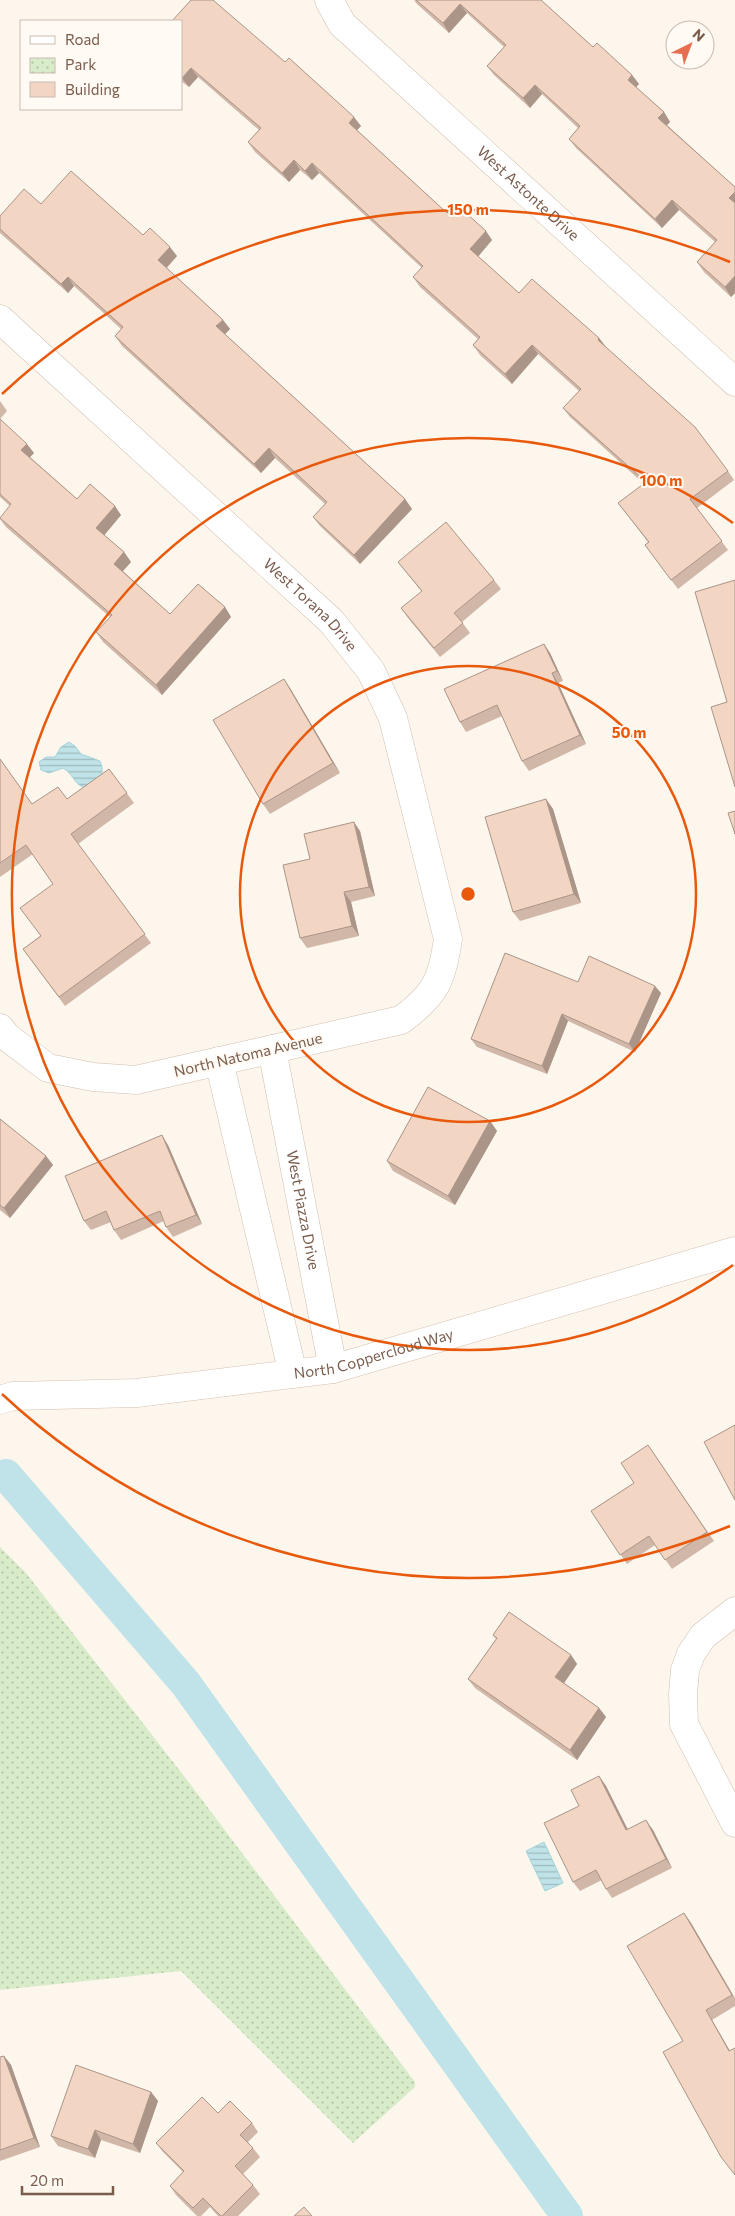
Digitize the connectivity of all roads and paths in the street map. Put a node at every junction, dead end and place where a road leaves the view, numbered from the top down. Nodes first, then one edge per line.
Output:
1 (329, 0) edge
2 (0, 319) edge
3 (735, 382) edge
4 (435, 989) joint
5 (0, 1028) edge
6 (272, 1049) junction
7 (219, 1061) junction
8 (735, 1251) edge
9 (333, 1369) junction
10 (293, 1374) junction
11 (0, 1400) edge
12 (735, 1611) edge
13 (735, 1823) edge

1 - 3 street, West Astonte Drive
2 - 4 street, West Torana Drive
4 - 6 street, North Natoma Avenue
5 - 7 street, North Natoma Avenue
6 - 7 street, North Natoma Avenue
6 - 9 street, West Piazza Drive
7 - 10 street
8 - 9 street, North Coppercloud Way
9 - 10 street, North Coppercloud Way
10 - 11 street, North Coppercloud Way
12 - 13 street

